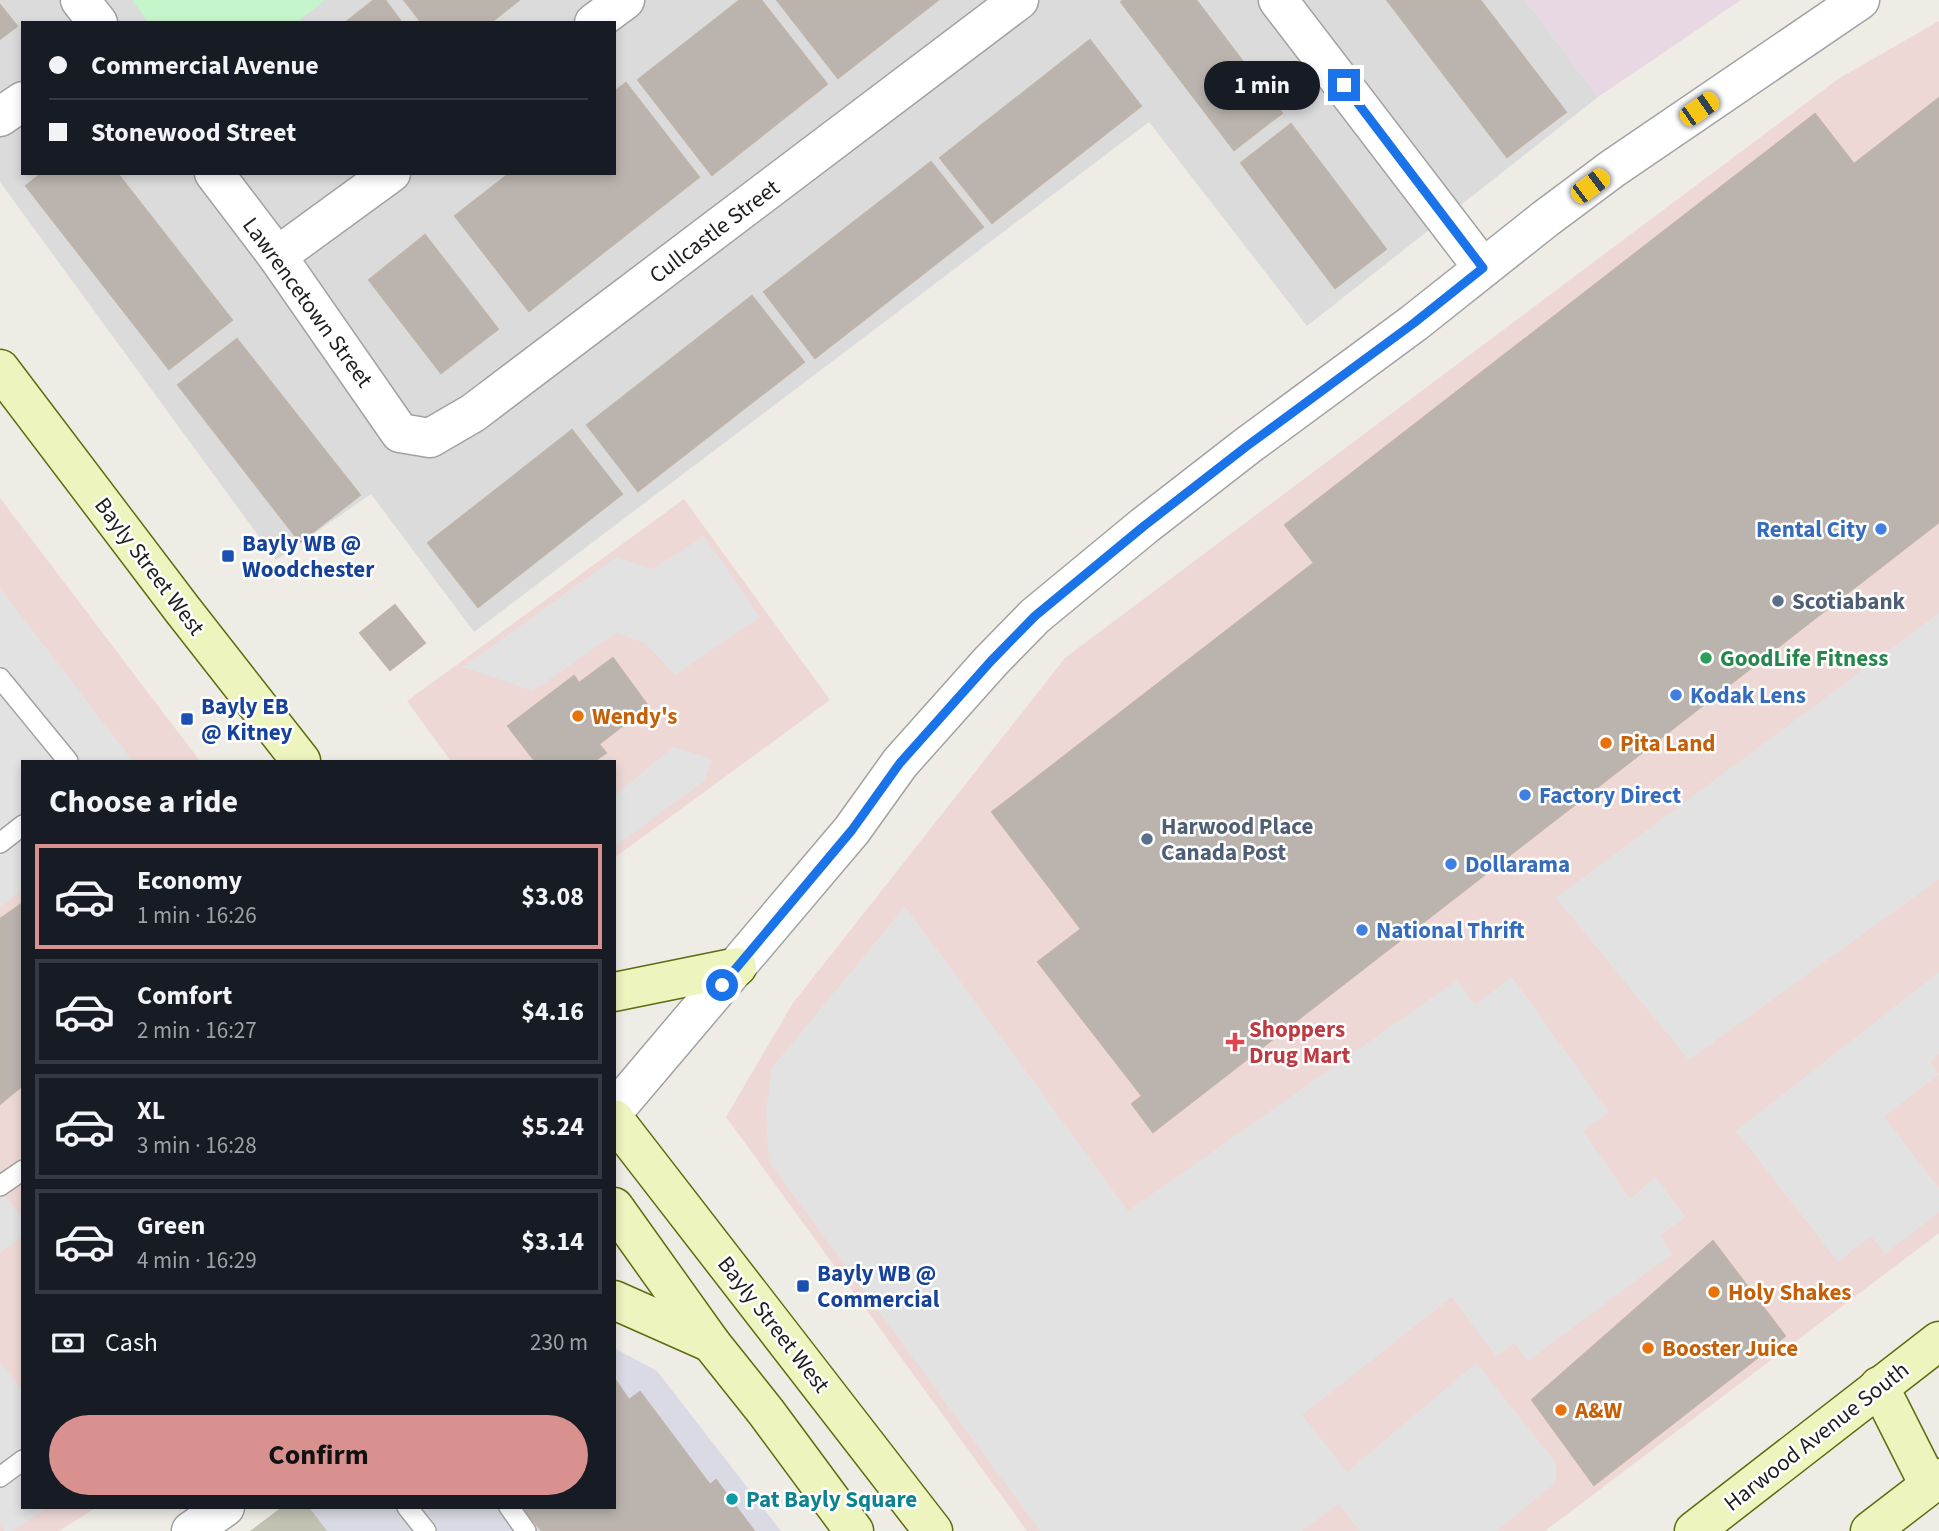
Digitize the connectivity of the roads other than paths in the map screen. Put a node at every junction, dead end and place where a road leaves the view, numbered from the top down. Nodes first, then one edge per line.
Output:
1 (80, 0) edge
2 (625, 0) edge
3 (1019, 0) edge
4 (1278, 0) edge
5 (1860, 0) edge
6 (96, 21) edge
7 (597, 21) edge
8 (21, 102) edge
9 (0, 117) edge
10 (216, 175) edge
11 (388, 175) edge
12 (277, 256) junction
13 (1483, 268) junction
14 (0, 369) edge
15 (400, 433) joint
16 (0, 678) edge
17 (67, 760) edge
18 (300, 760) edge
19 (21, 827) edge
20 (0, 843) edge
21 (737, 967) junction
22 (616, 992) edge
23 (616, 1109) edge
24 (616, 1122) edge
25 (21, 1171) edge
26 (0, 1186) edge
27 (616, 1210) edge
28 (616, 1301) edge
29 (1939, 1341) edge
30 (711, 1343) junction
31 (1880, 1386) junction
32 (21, 1461) edge
33 (0, 1477) edge
34 (1934, 1481) edge
35 (222, 1509) edge
36 (409, 1509) edge
37 (510, 1509) edge
38 (191, 1531) edge
39 (426, 1531) edge
40 (526, 1531) edge
41 (854, 1531) edge
42 (933, 1531) edge
43 (1694, 1531) edge
44 (1870, 1531) edge

1 - 6 street
2 - 7 street
3 - 15 street, Cullcastle Street
4 - 13 street
5 - 13 street
8 - 9 street
10 - 12 street, Lawrencetown Street
11 - 12 street
12 - 15 street, Lawrencetown Street
13 - 21 street
14 - 18 main road, Bayly Street West
16 - 17 lane
19 - 20 lane
21 - 22 main road
21 - 23 street
24 - 42 main road, Bayly Street West
25 - 26 lane
27 - 30 main road
28 - 30 main road
29 - 31 main road, Harwood Avenue South
30 - 41 main road
31 - 34 main road
31 - 43 main road, Harwood Avenue South
32 - 33 lane
34 - 44 main road
35 - 38 street
36 - 39 lane
37 - 40 lane

